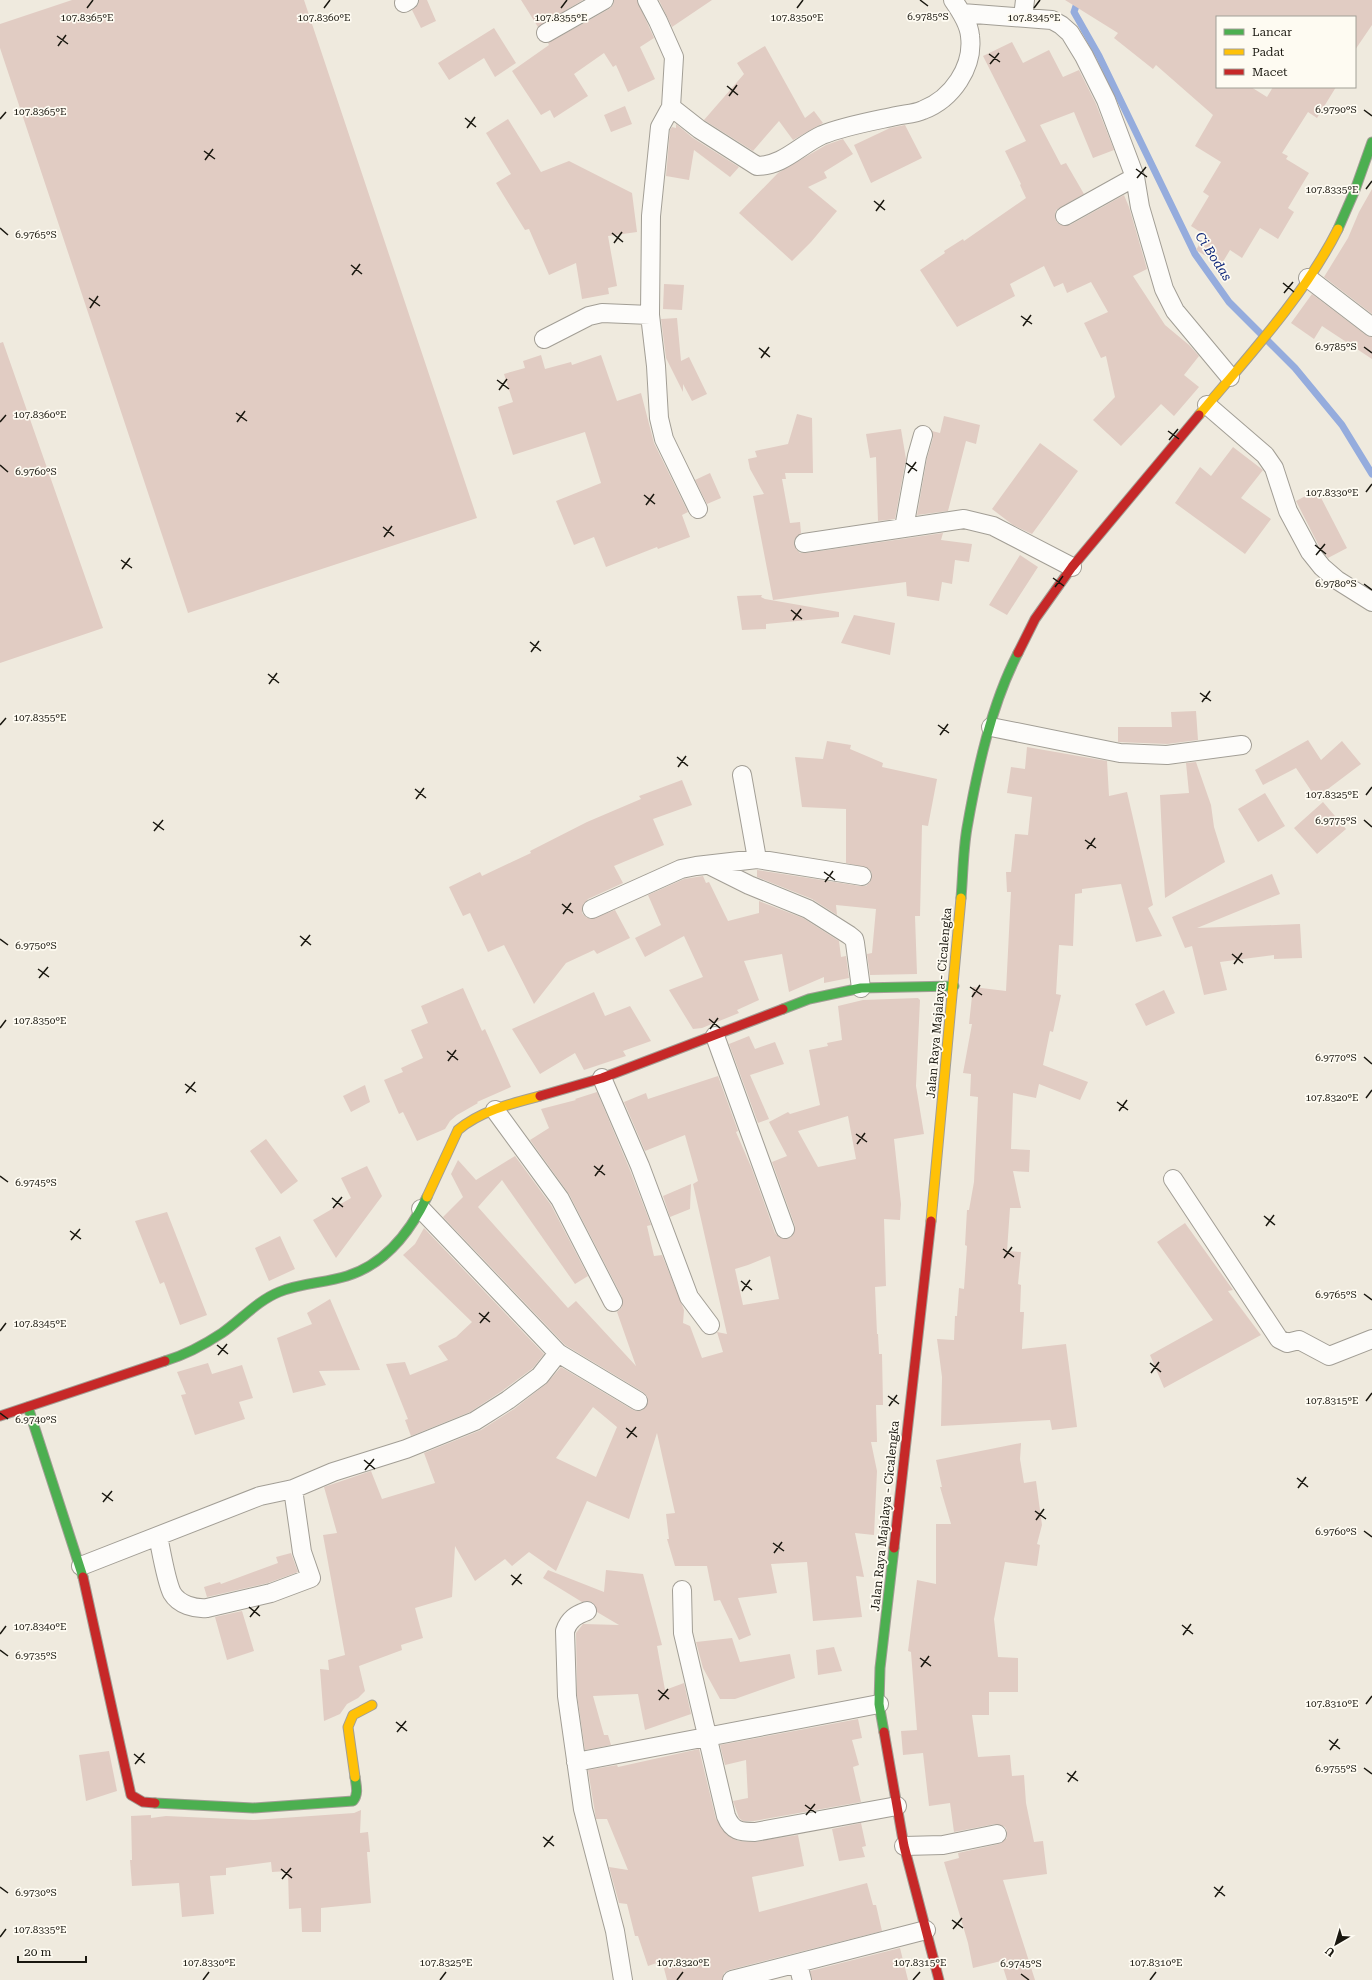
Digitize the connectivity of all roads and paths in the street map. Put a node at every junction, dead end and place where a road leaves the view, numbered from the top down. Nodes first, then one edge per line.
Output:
1 (604, 0) edge
2 (647, 0) edge
3 (958, 7) edge
4 (1024, 9) edge
5 (546, 33) dead end
6 (671, 107) junction
7 (1372, 142) edge
8 (1134, 177) junction
9 (1065, 216) dead end
10 (1308, 278) junction
11 (650, 315) junction
12 (1372, 326) edge
13 (544, 339) dead end
14 (1235, 371) junction
15 (1207, 405) junction
16 (923, 435) dead end
17 (698, 509) dead end
18 (904, 528) junction
19 (804, 543) dead end
20 (1072, 567) junction
21 (1372, 602) edge
22 (991, 727) junction
23 (1242, 745) dead end
24 (742, 775) dead end
25 (757, 859) junction
26 (709, 865) junction
27 (862, 876) dead end
28 (592, 909) dead end
29 (954, 986) junction
30 (861, 988) junction
31 (715, 1036) junction
32 (602, 1078) junction
33 (495, 1110) junction
34 (1173, 1179) dead end
35 (421, 1209) junction
36 (785, 1229) dead end
37 (613, 1302) dead end
38 (710, 1325) dead end
39 (1372, 1339) edge
40 (558, 1352) junction
41 (638, 1402) dead end
42 (28, 1407) junction
43 (0, 1416) edge
44 (293, 1489) junction
45 (158, 1536) junction
46 (81, 1566) junction
47 (682, 1590) dead end
48 (587, 1611) dead end
49 (879, 1704) junction
50 (372, 1705) dead end
51 (706, 1737) junction
52 (576, 1762) junction
53 (897, 1806) junction
54 (997, 1834) dead end
55 (904, 1846) junction
56 (926, 1930) junction
57 (800, 1972) edge
58 (623, 1980) edge
59 (732, 1980) edge
60 (939, 1980) edge

1 - 5 street
2 - 6 street
3 - 4 street
3 - 6 street
4 - 8 street
6 - 11 street
7 - 10 main road, Jalan Raya Majalaya - Cicalengka
8 - 9 street
8 - 14 street
10 - 12 street
10 - 14 main road, Jalan Raya Majalaya - Cicalengka
11 - 13 street
11 - 17 street
14 - 15 main road, Jalan Raya Majalaya - Cicalengka
15 - 20 main road, Jalan Raya Majalaya - Cicalengka
15 - 21 street
16 - 18 street
18 - 19 street
18 - 20 street
20 - 22 main road, Jalan Raya Majalaya - Cicalengka
22 - 23 street
22 - 29 main road, Jalan Raya Majalaya - Cicalengka
24 - 25 street
25 - 26 street
25 - 27 street
26 - 28 street
26 - 30 street
29 - 30 main road
29 - 49 main road, Jalan Raya Majalaya - Cicalengka
30 - 31 main road
31 - 32 main road
31 - 36 street
32 - 33 main road
32 - 38 street
33 - 35 main road
33 - 37 street
34 - 39 street
35 - 40 street
35 - 42 main road
40 - 41 street
40 - 44 street
42 - 43 main road
42 - 46 main road
44 - 45 street
44 - 45 street
45 - 46 street
46 - 50 main road
47 - 51 street
48 - 52 street
49 - 51 street
49 - 53 main road, Jalan Raya Majalaya - Cicalengka
51 - 52 street
51 - 53 street
52 - 58 street
53 - 55 main road, Jalan Raya Majalaya - Cicalengka
54 - 55 street
55 - 56 main road, Jalan Raya Majalaya - Cicalengka
56 - 57 street
56 - 60 main road, Jalan Raya Majalaya - Cicalengka
57 - 59 street

